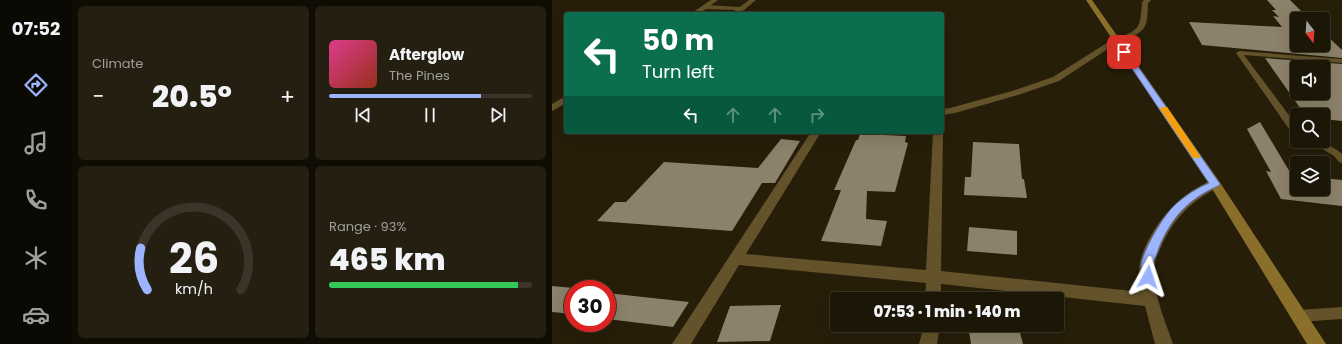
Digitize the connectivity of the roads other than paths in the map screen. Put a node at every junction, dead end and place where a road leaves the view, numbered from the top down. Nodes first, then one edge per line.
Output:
1 (715, 0) edge
2 (753, 0) edge
3 (1089, 0) edge
4 (1148, 0) edge
5 (705, 7) junction
6 (742, 8) junction
7 (697, 12) edge
8 (737, 12) edge
9 (1116, 41) junction
10 (1342, 61) edge
11 (564, 100) edge
12 (552, 108) edge
13 (944, 112) edge
14 (1290, 124) edge
15 (815, 134) edge
16 (938, 134) edge
17 (1327, 148) edge
18 (1340, 156) edge
19 (1215, 184) junction
20 (735, 259) junction
21 (934, 277) junction
22 (933, 292) edge
23 (1151, 300) junction
24 (1342, 313) edge
25 (1299, 316) junction
26 (931, 332) edge
27 (680, 344) edge
28 (928, 344) edge
29 (1164, 344) edge
30 (1317, 344) edge

1 - 5 street
2 - 6 lane
3 - 9 street
4 - 9 lane
5 - 6 lane
5 - 7 street
6 - 8 lane
9 - 13 street
9 - 19 street
10 - 14 lane
11 - 12 street
15 - 20 street
16 - 21 street
17 - 18 lane
19 - 23 street
19 - 25 street
20 - 21 street
20 - 27 street
21 - 22 street
21 - 23 street
23 - 29 street
24 - 25 lane
25 - 30 street
26 - 28 street

